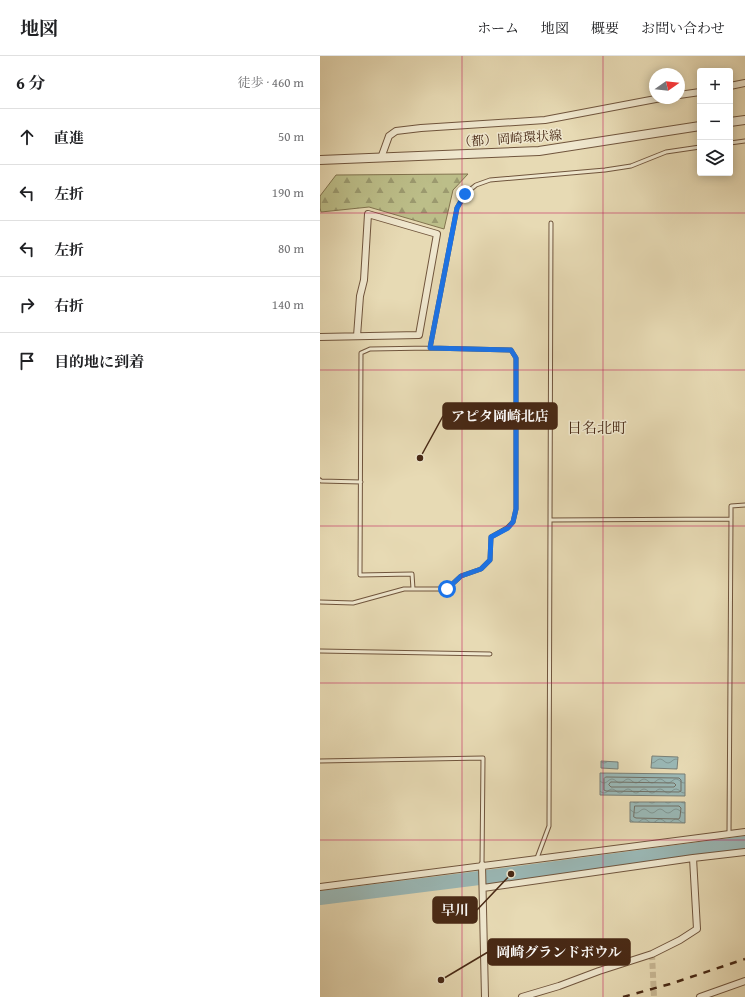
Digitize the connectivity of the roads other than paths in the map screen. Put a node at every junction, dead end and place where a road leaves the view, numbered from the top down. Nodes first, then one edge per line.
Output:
1 (745, 83) edge
2 (733, 85) edge
3 (697, 92) edge
4 (685, 94) edge
5 (649, 100) edge
6 (745, 120) edge
7 (733, 122) edge
8 (697, 126) edge
9 (745, 141) edge
10 (733, 143) edge
11 (697, 147) edge
12 (381, 158) junction
13 (320, 160) edge
14 (551, 223) dead end
15 (357, 336) junction
16 (320, 337) edge
17 (430, 348) junction
18 (320, 480) edge
19 (361, 482) junction
20 (745, 505) edge
21 (550, 520) junction
22 (731, 520) junction
23 (413, 589) junction
24 (320, 602) edge
25 (320, 651) edge
26 (490, 654) dead end
27 (320, 761) edge
28 (745, 832) edge
29 (729, 833) junction
30 (745, 852) edge
31 (537, 858) junction
32 (693, 858) junction
33 (482, 865) junction
34 (320, 887) edge
35 (483, 888) junction
36 (745, 981) edge
37 (715, 994) edge
38 (485, 997) edge
39 (522, 997) edge
40 (700, 997) edge

1 - 2 street
3 - 4 street
5 - 12 street
6 - 7 street
8 - 12 street, （都）岡崎環状線
9 - 10 lane
11 - 17 lane
12 - 13 street, （都）岡崎環状線
14 - 21 lane
15 - 15 street
15 - 16 street
17 - 19 lane
17 - 23 lane
18 - 19 lane
19 - 23 lane
20 - 22 lane
21 - 22 lane
21 - 31 lane
22 - 29 lane
23 - 24 lane
25 - 26 lane
27 - 33 lane
28 - 29 street
29 - 31 street
30 - 32 street
31 - 33 street
32 - 35 street
32 - 39 street
33 - 34 street
33 - 35 street
35 - 38 street
36 - 37 street
37 - 40 street

